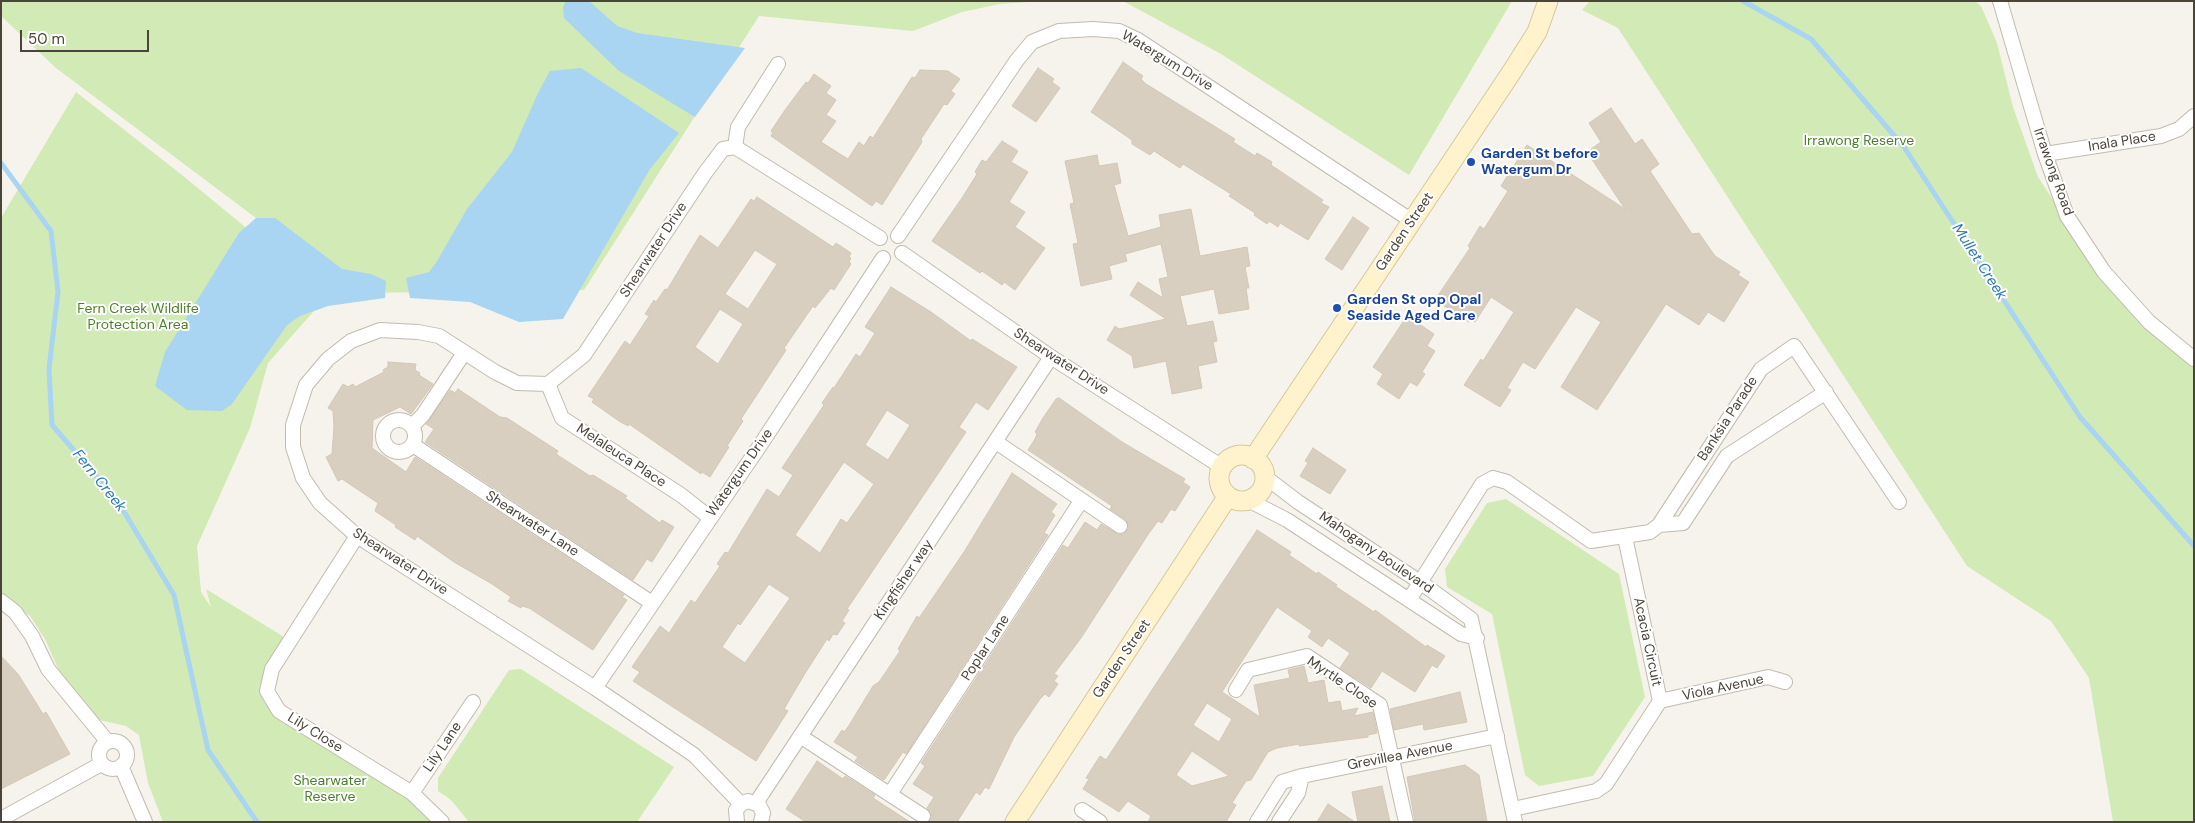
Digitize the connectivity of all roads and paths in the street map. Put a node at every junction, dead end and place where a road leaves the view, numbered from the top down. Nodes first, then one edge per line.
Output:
1 (1548, 1) edge
2 (2000, 1) edge
3 (778, 64) dead end
4 (2194, 116) edge
5 (735, 146) junction
6 (2045, 154) junction
7 (1412, 221) junction
8 (898, 236) junction
9 (880, 238) junction
10 (902, 254) junction
11 (883, 258) junction
12 (464, 353) junction
13 (1051, 356) junction
14 (2194, 359) edge
15 (548, 384) junction
16 (1826, 392) junction
17 (412, 426) junction
18 (996, 442) junction
19 (412, 445) junction
20 (1253, 459) junction
21 (1222, 467) junction
22 (1264, 476) junction
23 (1228, 496) junction
24 (1248, 500) junction
25 (1081, 501) junction
26 (1899, 502) dead end
27 (709, 517) junction
28 (1120, 526) dead end
29 (1655, 529) junction
30 (357, 536) junction
31 (1625, 537) junction
32 (1420, 582) junction
33 (1409, 600) junction
34 (1, 602) edge
35 (652, 603) junction
36 (1477, 638) junction
37 (1785, 682) dead end
38 (595, 688) junction
39 (1236, 690) dead end
40 (473, 702) dead end
41 (1660, 702) junction
42 (800, 736) junction
43 (1498, 736) junction
44 (107, 741) junction
45 (1393, 757) junction
46 (101, 764) junction
47 (122, 766) junction
48 (1302, 776) junction
49 (412, 793) junction
50 (890, 794) junction
51 (756, 803) junction
52 (741, 804) junction
53 (1082, 810) dead end
54 (20, 816) edge
55 (923, 816) dead end
56 (1514, 816) edge
57 (1, 819) edge
58 (145, 822) edge
59 (442, 822) edge
60 (737, 822) edge
61 (761, 822) edge
62 (1015, 822) edge
63 (1100, 822) edge
64 (1257, 822) edge
65 (1279, 822) edge
66 (1406, 822) edge

1 - 7 street, Garden Street
2 - 6 street, Irrawong Road
3 - 5 street
4 - 6 street, Inala Place
5 - 9 street
5 - 15 street, Shearwater Drive
6 - 14 street, Irrawong Road
7 - 8 street, Watergum Drive
7 - 20 street, Garden Street
8 - 9 street
8 - 10 street
9 - 11 street
10 - 11 street
10 - 13 street, Shearwater Drive
11 - 27 street, Watergum Drive
12 - 15 street, Shearwater Drive
12 - 17 street
12 - 30 street, Shearwater Drive
13 - 18 street, Kingfisher way
13 - 21 street, Shearwater Drive
15 - 27 street, Melaleuca Place
16 - 26 street, Banksia Parade
16 - 29 street, Banksia Parade
16 - 29 street, Banksia Parade
17 - 19 street
17 - 19 street
18 - 25 street
18 - 42 street, Kingfisher way
19 - 35 street, Shearwater Lane
20 - 21 street
20 - 22 street
21 - 23 street
22 - 24 street
22 - 32 street, Mahogany Boulevard
23 - 24 street
23 - 62 street, Garden Street
24 - 33 street, Mahogany Boulevard
25 - 28 street
25 - 50 street, Poplar Lane
27 - 35 street, Watergum Drive
29 - 31 street
30 - 38 street, Shearwater Drive
30 - 49 street, Lily Close
31 - 32 street
31 - 41 street, Acacia Circuit
32 - 33 street
32 - 36 street, Mahogany Boulevard
33 - 36 street, Mahogany Boulevard
34 - 44 street
35 - 38 street, Watergum Drive
36 - 43 street, Mahogany Boulevard
37 - 41 street, Viola Avenue
38 - 52 street, Shearwater Drive
39 - 45 street, Myrtle Close
40 - 49 street, Lily Lane
41 - 56 street, Acacia Circuit
42 - 50 street
42 - 51 street, Kingfisher way
43 - 45 street, Grevillea Avenue
43 - 56 street, Mahogany Boulevard
44 - 46 street
44 - 47 street
45 - 48 street, Grevillea Avenue
45 - 66 street, Myrtle Close
46 - 47 street
46 - 54 street
47 - 58 street
48 - 64 street, Grevillea Avenue
48 - 65 street
49 - 59 street, Lily Close
50 - 55 street
51 - 52 street
51 - 61 street
52 - 60 street
53 - 63 street
54 - 57 street

